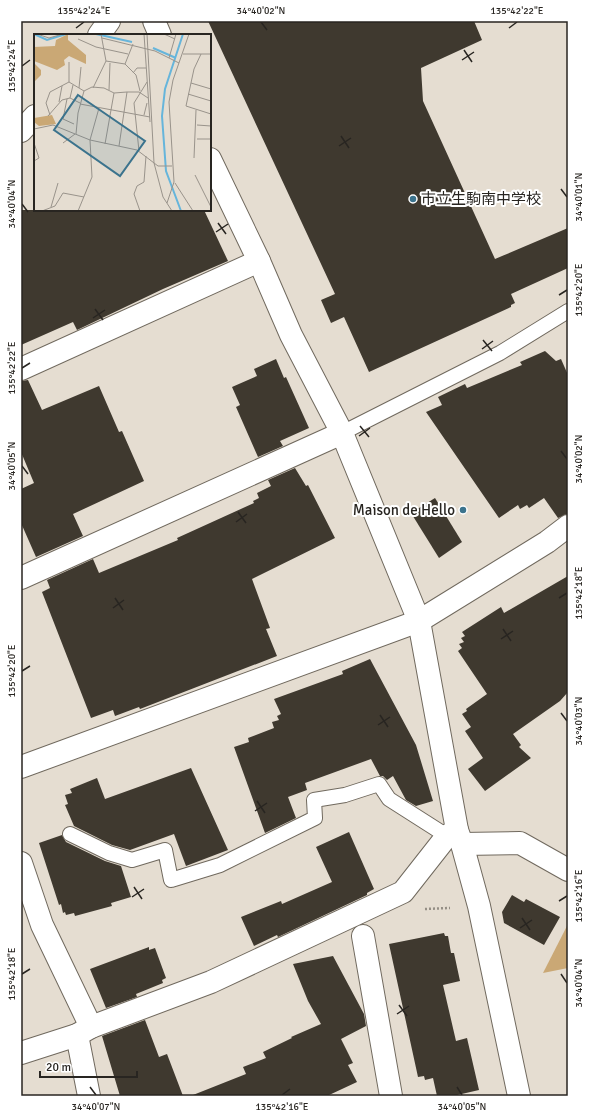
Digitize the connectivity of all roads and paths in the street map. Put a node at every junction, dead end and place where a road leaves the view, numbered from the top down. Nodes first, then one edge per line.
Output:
1 (109, 21) edge
2 (154, 21) edge
3 (100, 34) edge
4 (160, 34) edge
5 (34, 117) edge
6 (21, 131) edge
7 (211, 160) edge
8 (259, 261) junction
9 (568, 311) edge
10 (21, 369) edge
11 (342, 433) junction
12 (568, 526) edge
13 (21, 578) edge
14 (419, 621) junction
15 (21, 767) edge
16 (70, 834) dead end
17 (456, 837) junction
18 (21, 863) edge
19 (568, 870) edge
20 (363, 936) dead end
21 (84, 1031) junction
22 (21, 1053) edge
23 (89, 1096) edge
24 (391, 1096) edge
25 (519, 1096) edge

1 - 3 street
2 - 4 street
5 - 6 street
7 - 8 street
8 - 10 street
8 - 11 street
9 - 11 lane
11 - 13 street
11 - 14 street
12 - 14 street
14 - 15 street
14 - 17 street
16 - 17 lane
17 - 19 street
17 - 21 street
17 - 25 street
18 - 21 street
20 - 24 street
21 - 22 street
21 - 23 street

